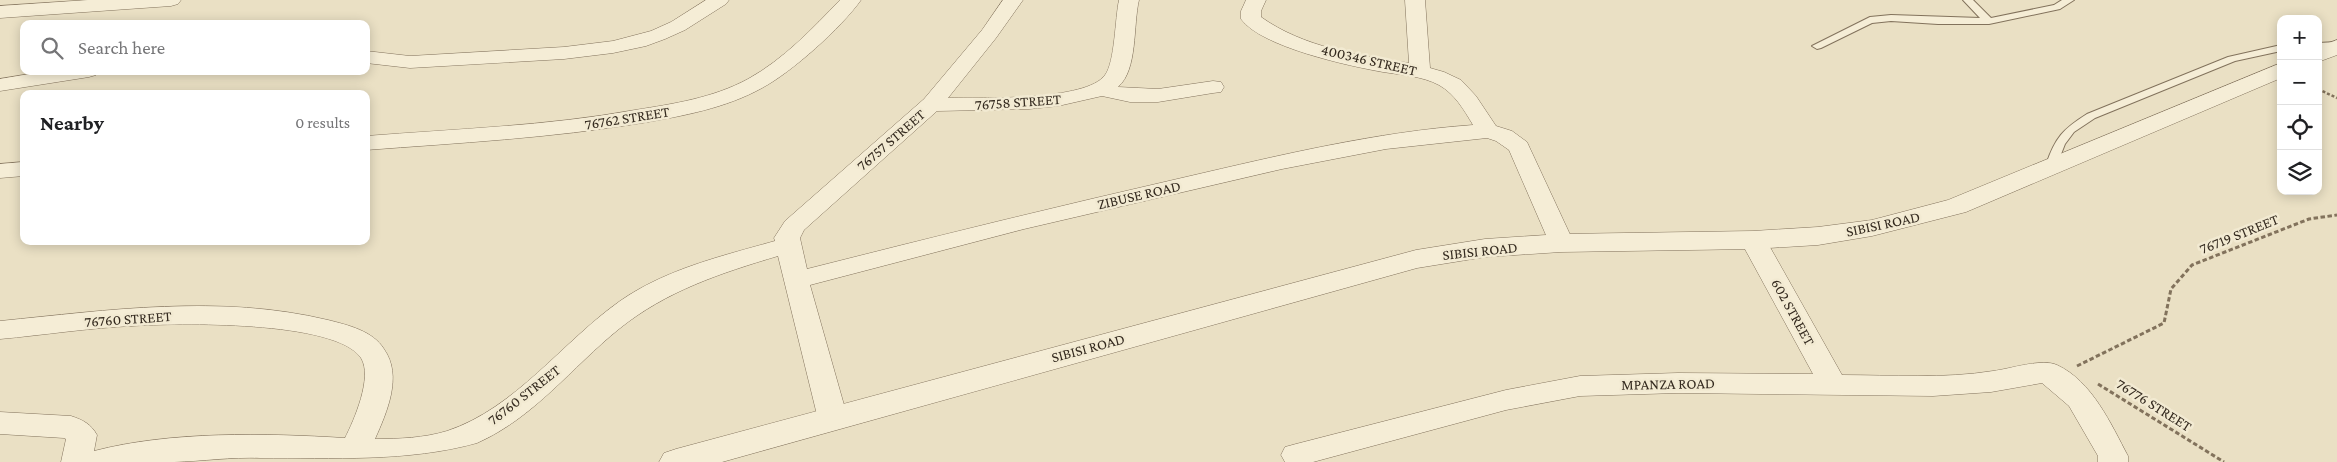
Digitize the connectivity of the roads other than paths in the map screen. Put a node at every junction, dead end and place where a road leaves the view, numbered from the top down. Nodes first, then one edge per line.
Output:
1 (171, 0) edge
2 (719, 0) edge
3 (852, 0) edge
4 (1013, 0) edge
5 (1129, 0) edge
6 (1256, 0) edge
7 (1414, 0) edge
8 (1968, 0) edge
9 (2069, 0) edge
10 (0, 12) edge
11 (1989, 21) junction
12 (1817, 46) dead end
13 (2322, 46) edge
14 (2337, 46) edge
15 (2277, 49) edge
16 (2322, 53) edge
17 (370, 57) edge
18 (1420, 72) junction
19 (2277, 72) edge
20 (64, 75) edge
21 (0, 85) edge
22 (1213, 87) dead end
23 (1103, 90) junction
24 (932, 104) junction
25 (1488, 131) junction
26 (370, 143) edge
27 (2052, 165) junction
28 (20, 169) edge
29 (0, 171) edge
30 (1753, 240) junction
31 (1562, 244) junction
32 (788, 245) junction
33 (796, 280) junction
34 (0, 330) edge
35 (1833, 385) junction
36 (833, 419) junction
37 (0, 423) edge
38 (355, 450) junction
39 (1296, 455) dead end
40 (76, 462) edge
41 (96, 462) edge
42 (676, 462) edge
43 (2113, 462) edge

1 - 10 street
2 - 17 street
3 - 26 street, 76762 STREET
4 - 24 street, 76757 STREET
5 - 23 street
6 - 18 street, 400346 STREET
7 - 18 street
8 - 11 lane
9 - 11 lane
11 - 12 lane
13 - 14 lane
14 - 16 street
15 - 27 lane
18 - 25 street, 400346 STREET
19 - 27 street, SIBISI ROAD
20 - 21 street
22 - 23 street, 76758 STREET
23 - 24 street, 76758 STREET
24 - 32 street, 76757 STREET
25 - 31 street, ZIBUSE ROAD
25 - 33 street, ZIBUSE ROAD
27 - 30 street, SIBISI ROAD
28 - 29 street
30 - 31 street, SIBISI ROAD
30 - 35 street, 602 STREET
31 - 36 street, SIBISI ROAD
32 - 33 street
32 - 38 street, 76760 STREET
33 - 36 street
34 - 38 street, 76760 STREET
35 - 39 street, MPANZA ROAD
35 - 43 street, MPANZA ROAD
36 - 42 street, SIBISI ROAD
37 - 40 street
38 - 41 street

